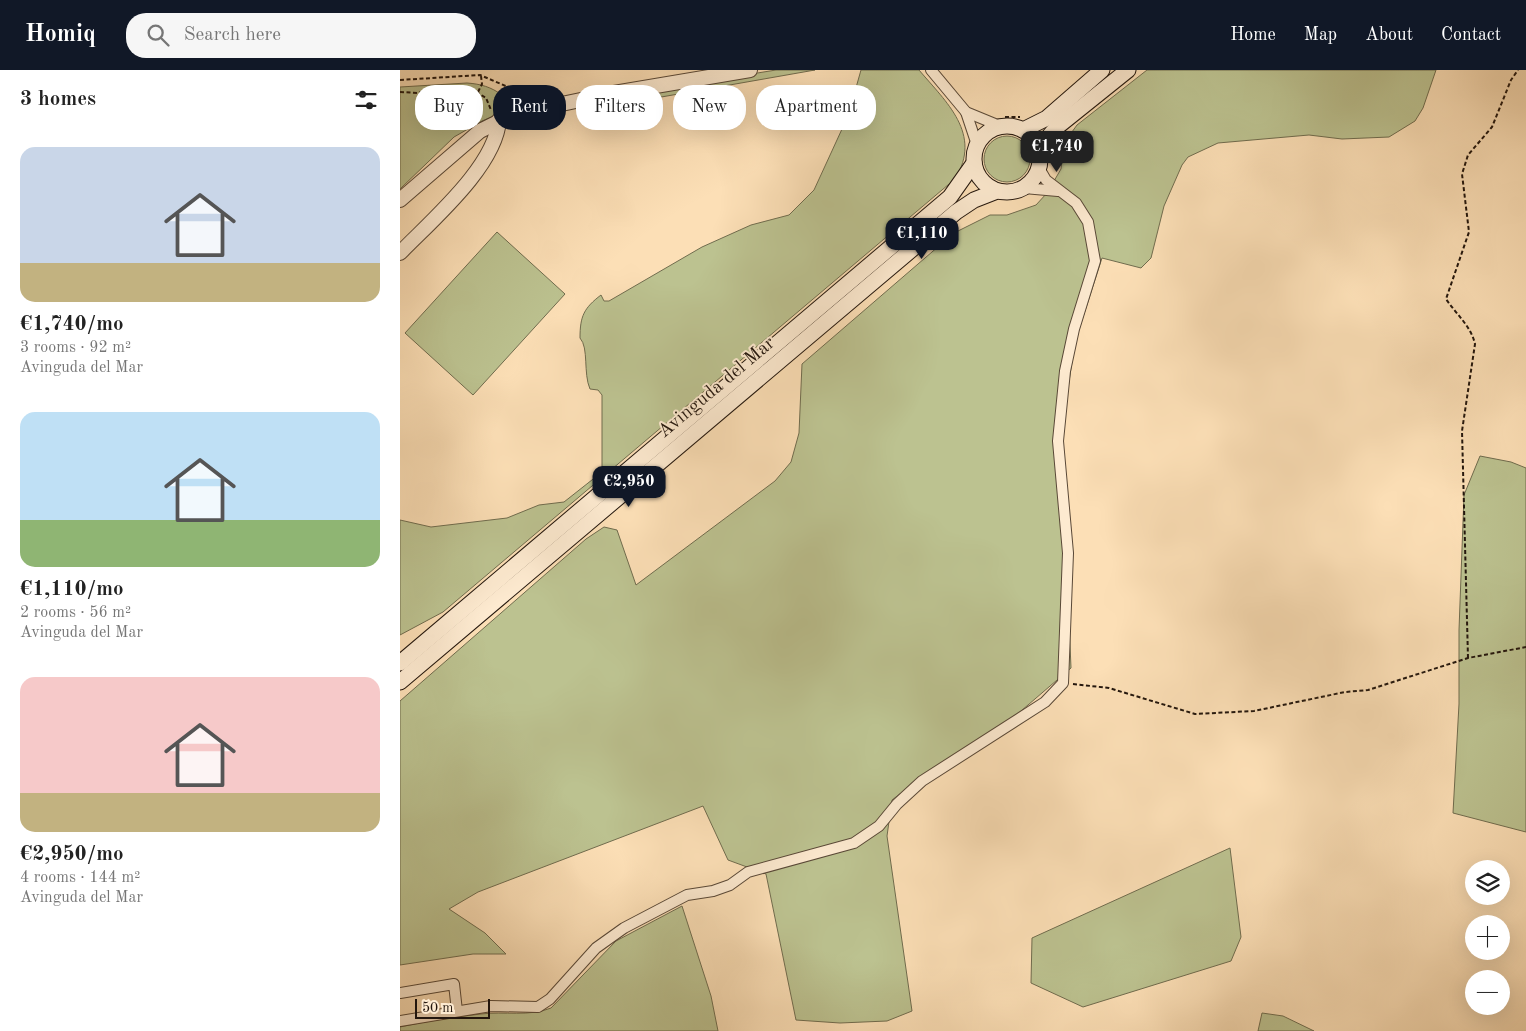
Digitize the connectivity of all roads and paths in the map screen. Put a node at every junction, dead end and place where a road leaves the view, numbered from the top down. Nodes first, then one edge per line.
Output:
1 (750, 70) edge
2 (931, 70) edge
3 (1102, 70) edge
4 (1128, 70) edge
5 (1518, 70) edge
6 (480, 75) junction
7 (400, 80) edge
8 (482, 85) edge
9 (503, 85) edge
10 (400, 92) edge
11 (415, 93) edge
12 (483, 96) edge
13 (566, 103) edge
14 (966, 112) junction
15 (493, 113) edge
16 (493, 123) edge
17 (1000, 126) junction
18 (498, 130) edge
19 (1023, 130) junction
20 (977, 145) junction
21 (1040, 162) junction
22 (974, 163) junction
23 (1024, 188) junction
24 (996, 191) junction
25 (1058, 191) junction
26 (400, 200) edge
27 (400, 253) edge
28 (1526, 648) edge
29 (1468, 658) junction
30 (400, 663) edge
31 (400, 682) edge
32 (1063, 683) junction
33 (400, 993) edge
34 (457, 1011) junction
35 (400, 1021) edge

1 - 13 street
2 - 14 street
3 - 19 main road
4 - 21 main road
5 - 29 path
6 - 7 path
6 - 8 path
6 - 9 path
10 - 11 path
12 - 15 path
14 - 17 street
14 - 20 street
16 - 26 street
17 - 19 main road
17 - 20 main road
18 - 27 street
19 - 21 main road
20 - 22 main road
21 - 23 main road
21 - 25 street
22 - 24 main road
22 - 30 main road, Avinguda del Mar
23 - 24 main road
23 - 25 street
24 - 31 main road, Avinguda del Mar
25 - 32 street
28 - 29 path
29 - 32 path
32 - 34 street
33 - 34 street
34 - 35 street

